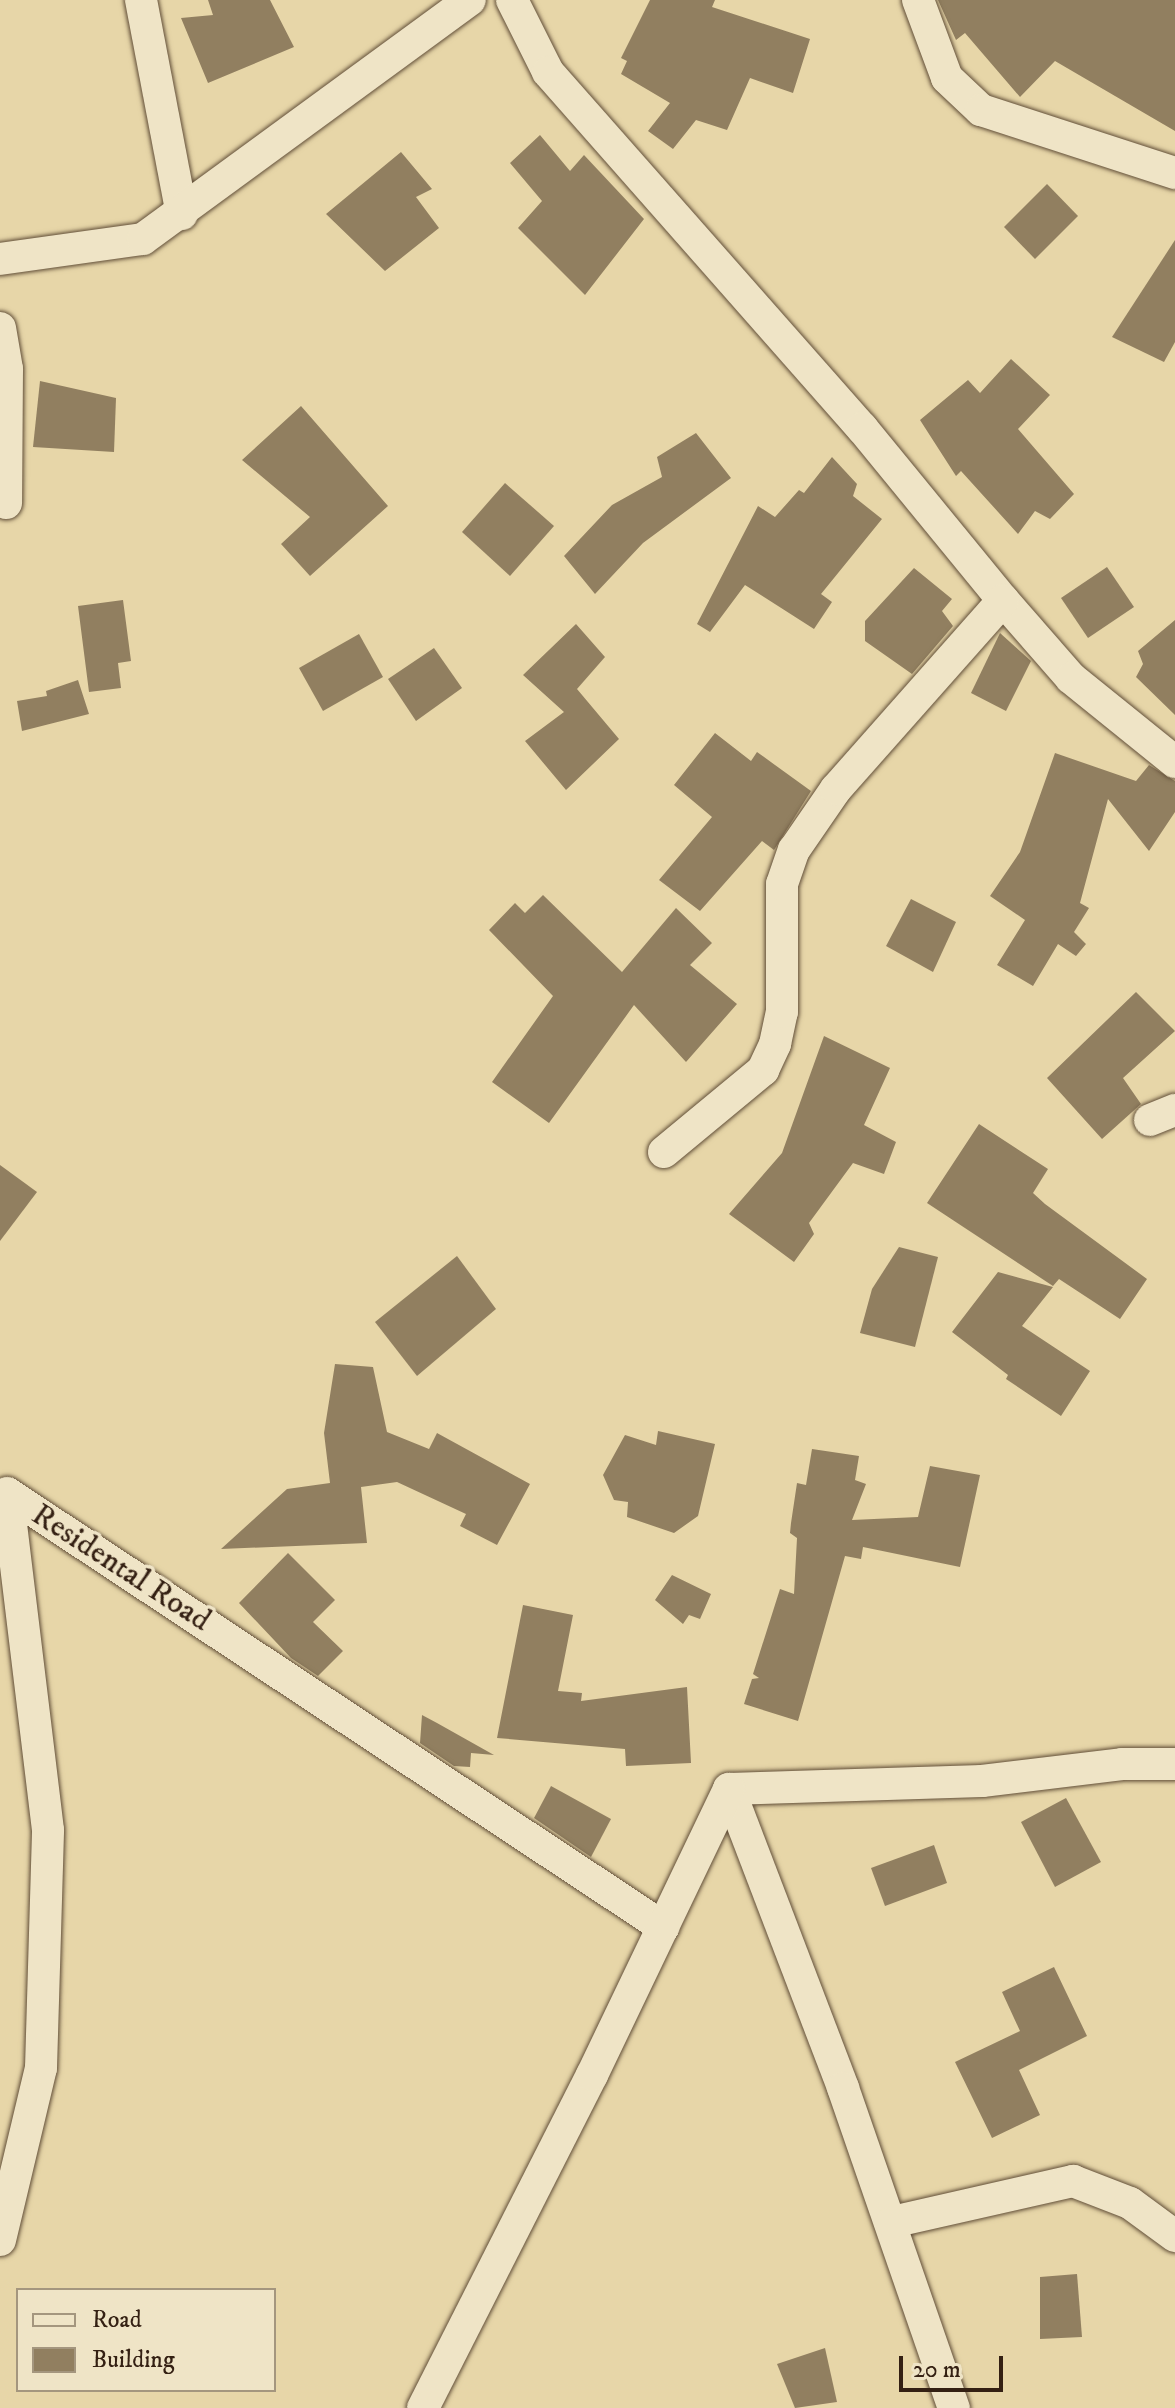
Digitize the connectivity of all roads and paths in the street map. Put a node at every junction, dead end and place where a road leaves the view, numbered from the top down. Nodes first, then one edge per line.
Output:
1 (141, 0) edge
2 (470, 0) edge
3 (512, 0) edge
4 (918, 0) edge
5 (1175, 173) edge
6 (182, 214) junction
7 (0, 259) edge
8 (0, 328) edge
9 (6, 503) dead end
10 (1003, 600) junction
11 (1175, 762) edge
12 (664, 1152) dead end
13 (1175, 1764) edge
14 (729, 1789) junction
15 (663, 1927) junction
16 (892, 2222) junction
17 (1175, 2236) edge
18 (0, 2240) edge
19 (423, 2408) edge
20 (954, 2408) edge

1 - 6 street
2 - 6 street
3 - 10 street
4 - 5 street
6 - 7 street
8 - 9 street
10 - 11 street
10 - 12 street
13 - 14 street
14 - 15 street
14 - 16 street
15 - 18 street, Residental Road
15 - 19 street
16 - 17 street
16 - 20 street

